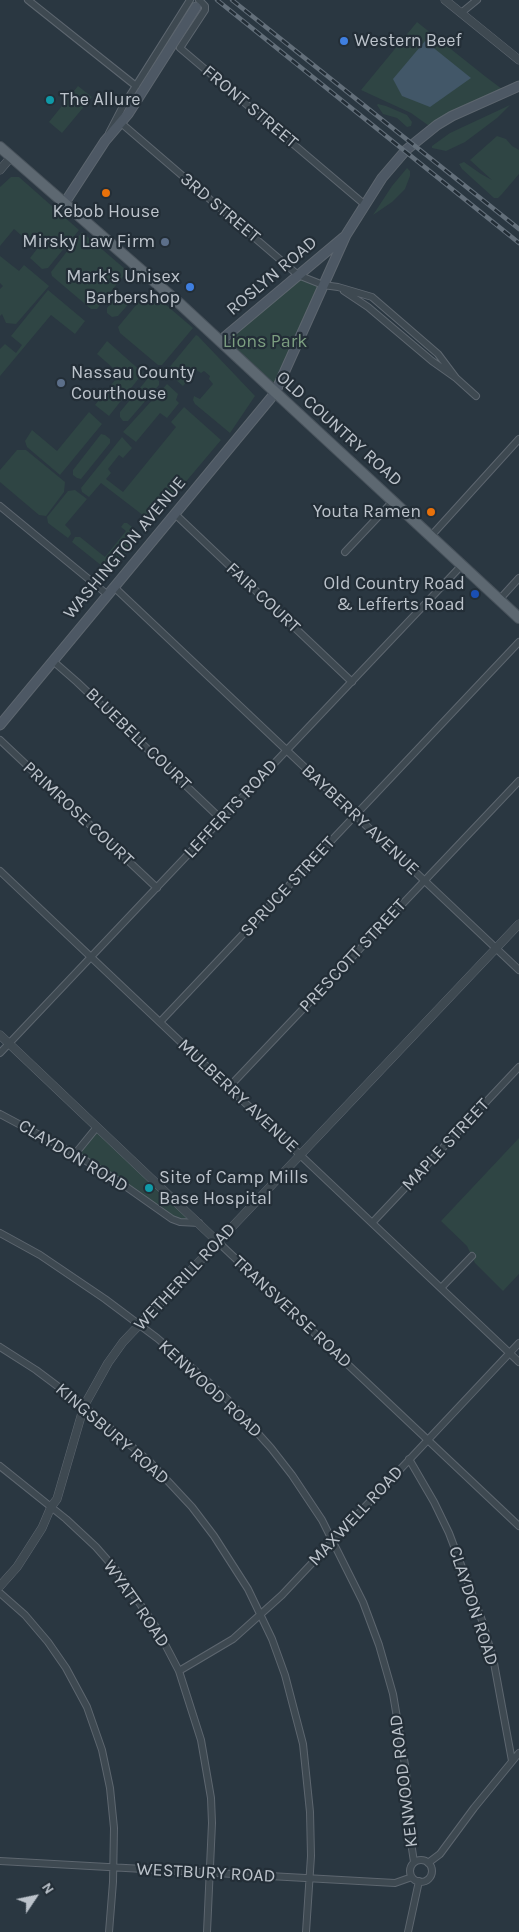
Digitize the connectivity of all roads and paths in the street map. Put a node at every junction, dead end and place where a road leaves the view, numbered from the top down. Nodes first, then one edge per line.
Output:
1 (28, 0) edge
2 (445, 0) edge
3 (477, 0) edge
4 (195, 2) edge
5 (461, 13) junction
6 (519, 60) edge
7 (136, 86) junction
8 (519, 86) edge
9 (121, 123) junction
10 (105, 142) junction
11 (0, 147) edge
12 (11, 157) junction
13 (0, 170) edge
14 (64, 204) junction
15 (364, 204) junction
16 (346, 235) junction
17 (298, 275) junction
18 (323, 286) junction
19 (338, 287) junction
20 (220, 341) junction
21 (456, 378) junction
22 (275, 393) junction
23 (476, 396) dead end
24 (519, 439) edge
25 (393, 501) junction
26 (0, 506) edge
27 (175, 514) junction
28 (431, 536) junction
29 (345, 552) dead end
30 (462, 565) junction
31 (519, 578) edge
32 (114, 587) junction
33 (108, 595) junction
34 (500, 600) junction
35 (519, 618) edge
36 (519, 642) edge
37 (53, 661) junction
38 (352, 682) junction
39 (0, 725) edge
40 (0, 740) edge
41 (286, 750) junction
42 (519, 781) edge
43 (355, 816) junction
44 (222, 819) junction
45 (0, 871) edge
46 (424, 881) junction
47 (157, 888) junction
48 (519, 924) edge
49 (496, 948) junction
50 (91, 957) junction
51 (519, 970) edge
52 (160, 1022) junction
53 (0, 1035) edge
54 (9, 1044) junction
55 (0, 1053) edge
56 (519, 1068) edge
57 (229, 1087) junction
58 (0, 1114) edge
59 (97, 1127) junction
60 (75, 1154) junction
61 (301, 1155) junction
62 (198, 1223) junction
63 (372, 1223) junction
64 (0, 1233) edge
65 (218, 1242) junction
66 (472, 1256) dead end
67 (441, 1288) junction
68 (140, 1325) junction
69 (519, 1343) edge
70 (0, 1347) edge
71 (510, 1353) junction
72 (519, 1362) edge
73 (84, 1406) junction
74 (428, 1440) junction
75 (409, 1460) junction
76 (0, 1466) edge
77 (51, 1507) junction
78 (519, 1526) edge
79 (333, 1540) junction
80 (0, 1586) edge
81 (0, 1593) edge
82 (261, 1615) junction
83 (179, 1671) junction
84 (519, 1753) edge
85 (512, 1761) junction
86 (0, 1861) edge
87 (414, 1862) junction
88 (428, 1863) junction
89 (113, 1868) junction
90 (211, 1874) junction
91 (412, 1877) junction
92 (310, 1879) junction
93 (418, 1881) junction
94 (109, 1932) edge
95 (208, 1932) edge
96 (306, 1932) edge
97 (408, 1932) edge

1 - 7 street
2 - 5 street
3 - 5 street
4 - 7 street
4 - 9 main road
4 - 15 street, FRONT STREET
5 - 6 street
7 - 10 street
8 - 15 main road, ROSLYN ROAD
9 - 10 main road
9 - 17 street, 3RD STREET
10 - 14 main road
11 - 12 main road, OLD COUNTRY ROAD
12 - 13 street
12 - 14 main road, OLD COUNTRY ROAD
14 - 20 main road, OLD COUNTRY ROAD
15 - 16 main road, ROSLYN ROAD
16 - 17 main road, ROSLYN ROAD
16 - 18 main road, ROSLYN ROAD
17 - 18 street, 3RD STREET
17 - 20 main road, ROSLYN ROAD
18 - 19 street, 3RD STREET
18 - 22 main road, ROSLYN ROAD
19 - 21 street
19 - 21 street, 3RD STREET
20 - 22 main road, OLD COUNTRY ROAD
21 - 23 street
22 - 25 main road, OLD COUNTRY ROAD
22 - 27 main road, WASHINGTON AVENUE
24 - 28 street
25 - 28 main road, OLD COUNTRY ROAD
25 - 29 street
26 - 33 street
27 - 32 main road, WASHINGTON AVENUE
27 - 38 street, FAIR COURT
28 - 30 main road, OLD COUNTRY ROAD
30 - 34 main road, OLD COUNTRY ROAD
30 - 38 street, LEFFERTS ROAD
31 - 34 street
32 - 33 main road, WASHINGTON AVENUE
32 - 41 street, BAYBERRY AVENUE
33 - 37 main road, WASHINGTON AVENUE
34 - 35 main road, OLD COUNTRY ROAD
36 - 43 street, SPRUCE STREET
37 - 39 main road, WASHINGTON AVENUE
37 - 44 street, BLUEBELL COURT
38 - 41 street, LEFFERTS ROAD
40 - 47 street, PRIMROSE COURT
41 - 43 street, BAYBERRY AVENUE
41 - 44 street, LEFFERTS ROAD
42 - 46 street, PRESCOTT STREET
43 - 46 street, BAYBERRY AVENUE
43 - 52 street, SPRUCE STREET
44 - 47 street, LEFFERTS ROAD
45 - 50 street, MULBERRY AVENUE
46 - 49 street, BAYBERRY AVENUE
46 - 57 street, PRESCOTT STREET
47 - 50 street, LEFFERTS ROAD
48 - 49 street, WETHERILL ROAD
49 - 51 street, BAYBERRY AVENUE
49 - 61 street, WETHERILL ROAD
50 - 52 street, MULBERRY AVENUE
50 - 54 street, LEFFERTS ROAD
52 - 57 street, MULBERRY AVENUE
53 - 54 street, TRANSVERSE ROAD
54 - 55 street, LEFFERTS ROAD
54 - 59 street, TRANSVERSE ROAD
56 - 63 street, MAPLE STREET
57 - 61 street, MULBERRY AVENUE
58 - 60 street, CLAYDON ROAD
59 - 60 street
59 - 62 street, TRANSVERSE ROAD
60 - 62 street, CLAYDON ROAD
61 - 63 street, MULBERRY AVENUE
61 - 65 street, WETHERILL ROAD
62 - 65 street, TRANSVERSE ROAD
63 - 67 street, MULBERRY AVENUE
64 - 68 street, KENWOOD ROAD
65 - 68 street, WETHERILL ROAD
65 - 74 street, TRANSVERSE ROAD
66 - 67 street
67 - 71 street, MULBERRY AVENUE
68 - 73 street, WETHERILL ROAD
68 - 79 street, KENWOOD ROAD
69 - 71 street, MAXWELL ROAD
70 - 73 street, KINGSBURY ROAD
71 - 72 street, MULBERRY AVENUE
71 - 74 street, MAXWELL ROAD
73 - 77 street, WETHERILL ROAD
73 - 82 street, KINGSBURY ROAD
74 - 75 street, MAXWELL ROAD
74 - 78 street, TRANSVERSE ROAD
75 - 79 street, MAXWELL ROAD
75 - 85 street, CLAYDON ROAD
76 - 77 street, WYATT ROAD
77 - 80 street, WETHERILL ROAD
77 - 83 street, WYATT ROAD
79 - 82 street, MAXWELL ROAD
79 - 87 street, KENWOOD ROAD
81 - 89 street
82 - 83 street, MAXWELL ROAD
82 - 92 street, KINGSBURY ROAD
83 - 90 street, WYATT ROAD
84 - 85 street
85 - 88 street
86 - 89 street, WESTBURY ROAD
87 - 88 street
87 - 91 street
88 - 93 street
89 - 90 street, WESTBURY ROAD
89 - 94 street
90 - 92 street, WESTBURY ROAD
90 - 95 street, WYATT ROAD
91 - 92 street, WESTBURY ROAD
91 - 93 street
92 - 96 street, KINGSBURY ROAD
93 - 97 street

